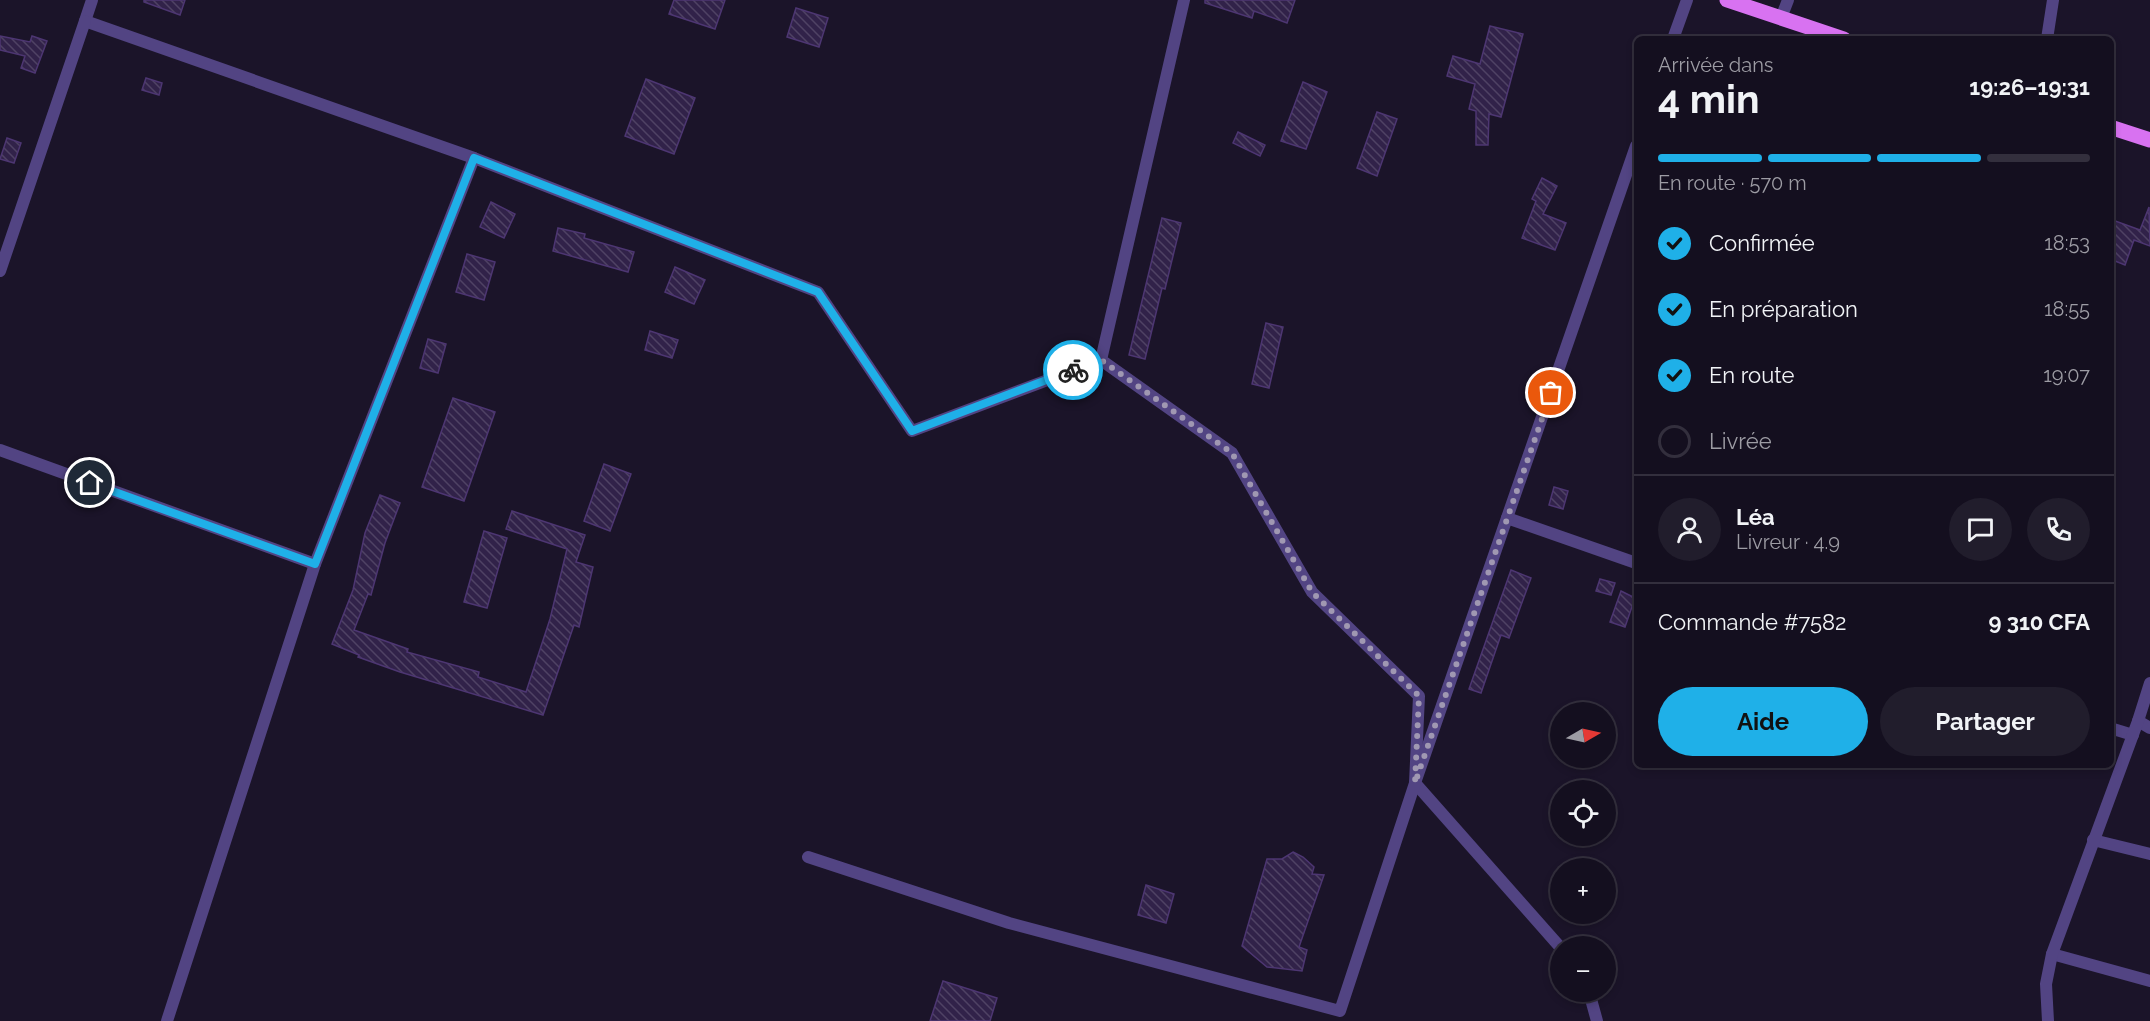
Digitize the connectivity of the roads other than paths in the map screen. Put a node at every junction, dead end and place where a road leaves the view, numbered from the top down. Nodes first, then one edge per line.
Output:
1 (92, 0) edge
2 (1184, 0) edge
3 (1687, 0) edge
4 (1727, 0) edge
5 (1788, 0) edge
6 (2053, 0) edge
7 (1781, 18) junction
8 (85, 21) junction
9 (1675, 36) edge
10 (1835, 36) edge
11 (2047, 36) edge
12 (2114, 128) edge
13 (2150, 140) edge
14 (1634, 152) edge
15 (474, 158) junction
16 (0, 271) edge
17 (1101, 360) junction
18 (0, 450) edge
19 (1507, 518) junction
20 (1634, 562) edge
21 (315, 564) junction
22 (2150, 683) edge
23 (2138, 722) junction
24 (2150, 728) edge
25 (2114, 729) edge
26 (2133, 735) junction
27 (1415, 783) junction
28 (2093, 840) junction
29 (2150, 854) edge
30 (808, 857) dead end
31 (1551, 936) edge
32 (2052, 954) junction
33 (2150, 981) edge
34 (1592, 1002) edge
35 (1342, 1016) edge
36 (2044, 1020) edge
37 (167, 1021) edge
38 (1597, 1021) edge

1 - 8 street
2 - 17 street
3 - 9 street
4 - 7 main road
5 - 7 street
6 - 11 street
7 - 10 main road
8 - 15 street
8 - 16 street
12 - 13 main road
14 - 19 street
15 - 17 street
15 - 21 street
17 - 27 street
18 - 21 street
19 - 20 street
19 - 27 street
21 - 37 street
22 - 23 street
23 - 24 street
23 - 26 street
25 - 26 street
26 - 28 street
27 - 31 street
27 - 35 street
28 - 29 street
28 - 32 street
30 - 35 street
32 - 33 street
32 - 36 street
34 - 38 street

